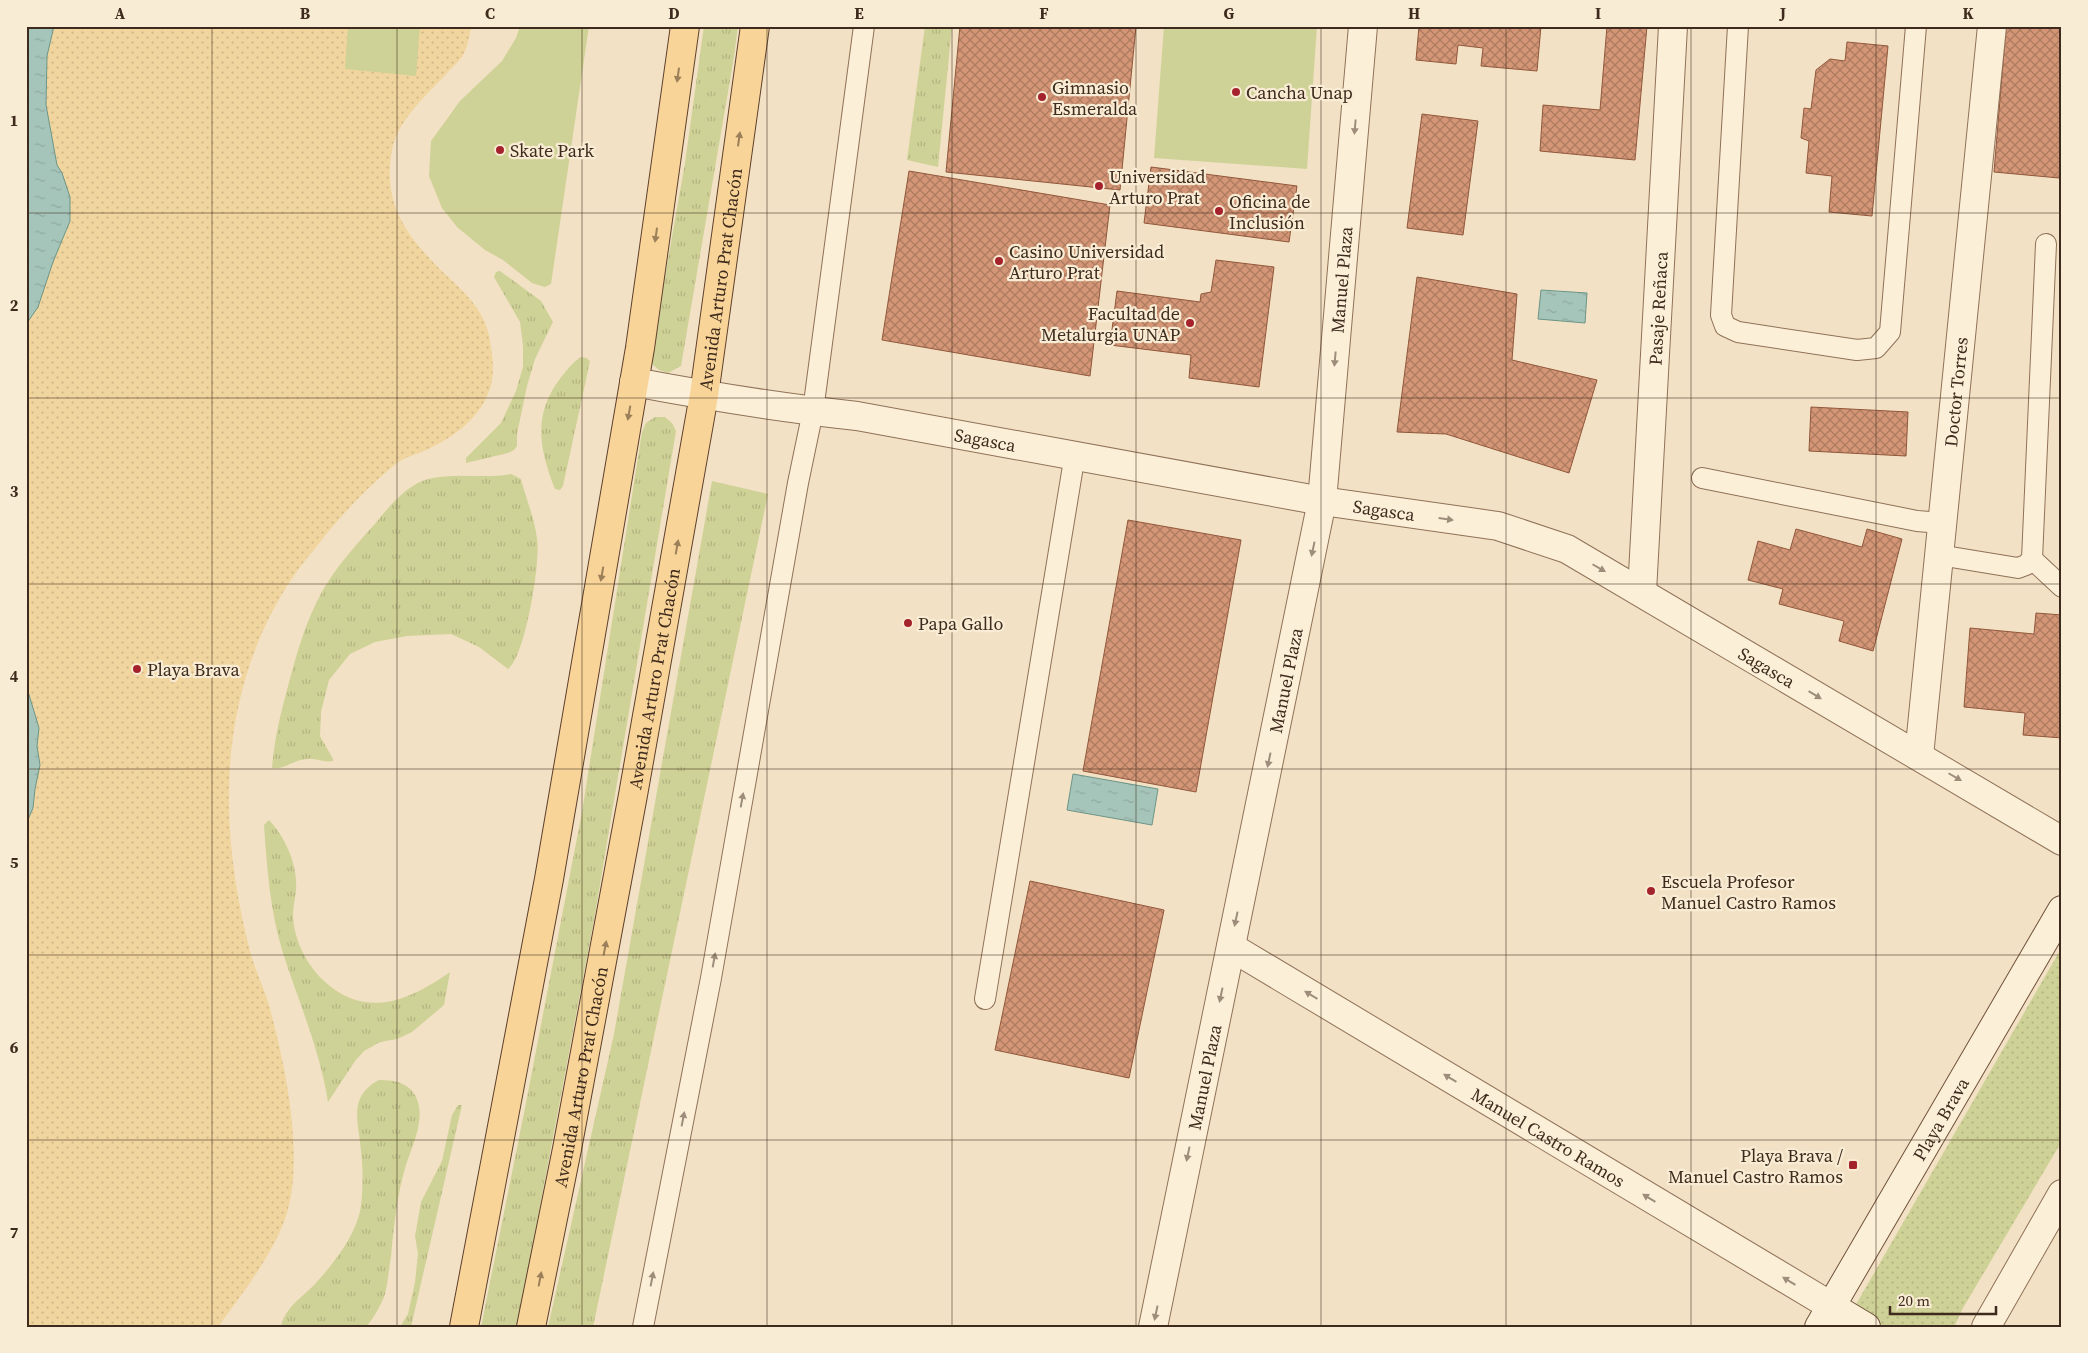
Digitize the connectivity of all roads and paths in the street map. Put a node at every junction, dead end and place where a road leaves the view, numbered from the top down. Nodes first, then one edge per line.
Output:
1 (685, 26) edge
2 (755, 26) edge
3 (864, 26) edge
4 (1363, 26) edge
5 (1674, 26) edge
6 (1738, 26) edge
7 (1916, 26) edge
8 (1992, 26) edge
9 (2046, 244) dead end
10 (634, 382) junction
11 (704, 395) junction
12 (813, 411) junction
13 (1075, 454) junction
14 (1702, 478) dead end
15 (1322, 501) junction
16 (1942, 523) junction
17 (1939, 555) junction
18 (2032, 559) junction
19 (2062, 587) edge
20 (1642, 592) junction
21 (1919, 756) junction
22 (2062, 841) edge
23 (2062, 910) edge
24 (1230, 947) junction
25 (985, 999) dead end
26 (2062, 1194) edge
27 (1825, 1316) edge
28 (464, 1327) edge
29 (531, 1327) edge
30 (643, 1327) edge
31 (1153, 1327) edge
32 (1866, 1327) edge
33 (1986, 1327) edge

1 -> 10 main road
11 -> 2 main road, Avenida Arturo Prat Chacón
3 - 12 lane
4 -> 15 street, Manuel Plaza
5 - 20 street, Pasaje Reñaca
6 - 7 lane
8 - 16 street, Doctor Torres
9 - 18 lane
10 - 11 street, Sagasca
10 -> 28 main road
11 - 12 street, Sagasca
29 -> 11 main road, Avenida Arturo Prat Chacón
12 - 13 street, Sagasca
30 -> 12 lane
13 - 15 street, Sagasca
13 - 25 lane
14 - 16 lane
15 -> 20 street, Sagasca
15 -> 24 street, Manuel Plaza
16 - 17 street, Doctor Torres
17 - 18 lane
17 - 21 street, Doctor Torres
18 - 19 lane
20 -> 21 street, Sagasca
21 -> 22 street, Sagasca
23 - 27 street, Playa Brava
27 -> 24 street, Manuel Castro Ramos
24 -> 31 street, Manuel Plaza
26 - 33 street
27 - 32 street, Manuel Castro Ramos

